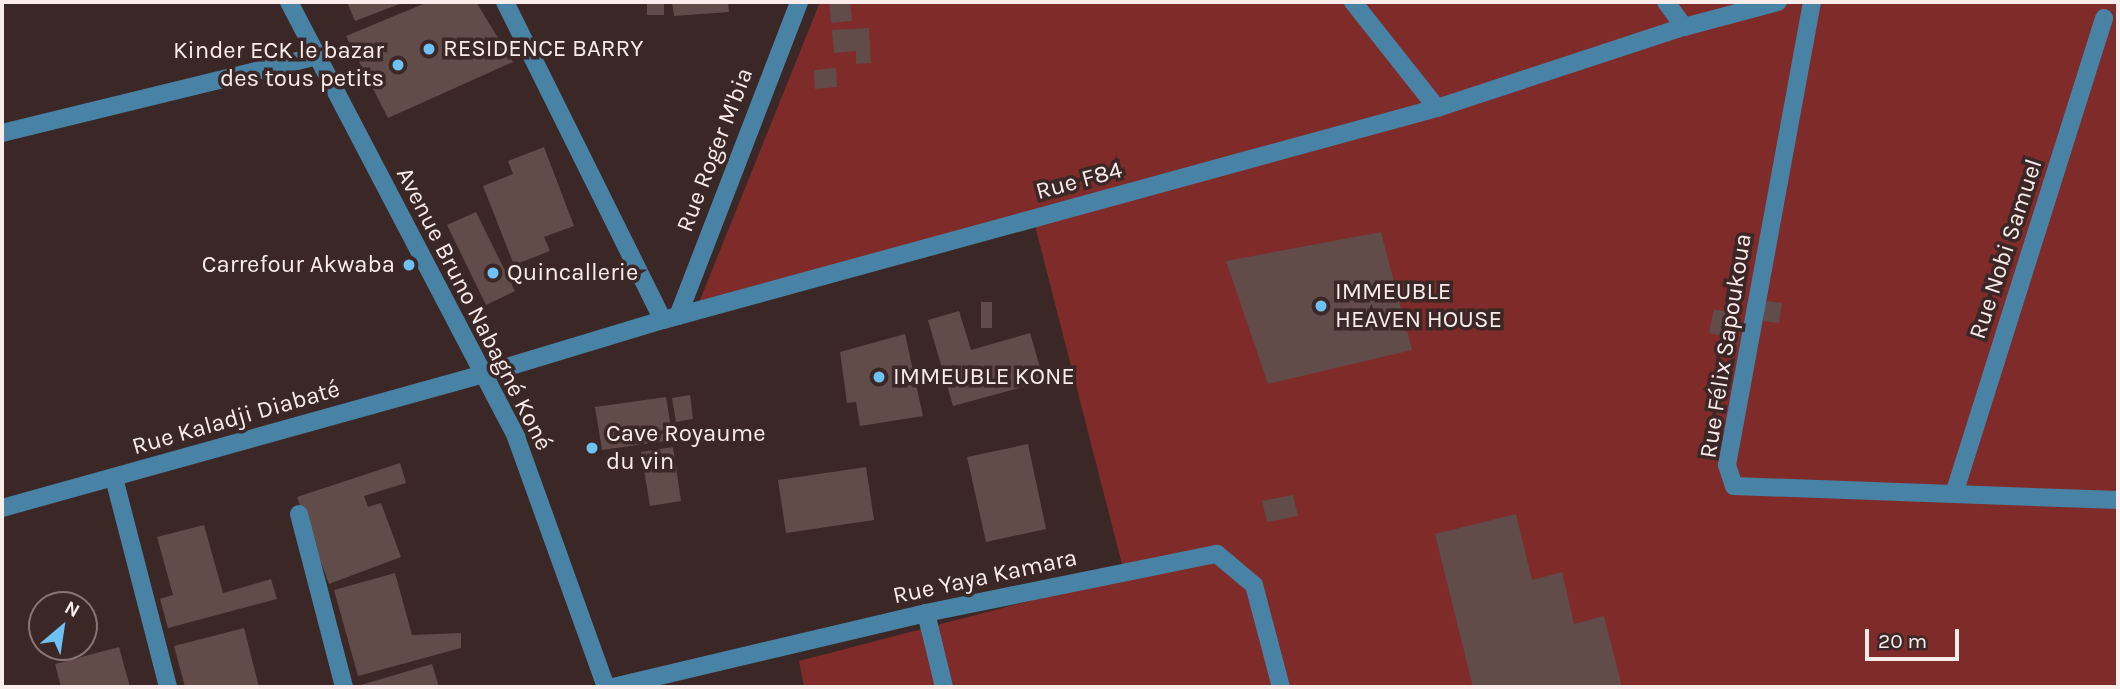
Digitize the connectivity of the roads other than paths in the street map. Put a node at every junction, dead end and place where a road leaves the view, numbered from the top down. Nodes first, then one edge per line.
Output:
1 (289, 2) edge
2 (505, 2) edge
3 (799, 2) edge
4 (1353, 2) edge
5 (1666, 2) edge
6 (1778, 2) edge
7 (1812, 2) edge
8 (2104, 18) dead end
9 (1684, 27) junction
10 (318, 57) junction
11 (1437, 108) junction
12 (2, 133) edge
13 (670, 318) junction
14 (484, 374) junction
15 (114, 478) junction
16 (1954, 494) junction
17 (2118, 500) edge
18 (2, 508) edge
19 (299, 514) dead end
20 (926, 613) junction
21 (168, 687) edge
22 (344, 687) edge
23 (606, 687) edge
24 (613, 687) edge
25 (944, 687) edge
26 (1281, 687) edge

1 - 10 street, Avenue Bruno Nabagné Koné
2 - 13 street
3 - 13 street, Rue Roger M'bia
4 - 11 street
5 - 9 street
6 - 9 street, Rue F84
7 - 16 street, Rue Félix Sapoukoua
8 - 16 street, Rue Nobi Samuel
9 - 11 street, Rue F84
10 - 12 street
10 - 14 street, Avenue Bruno Nabagné Koné
11 - 13 street, Rue F84
13 - 14 street, Rue F84
14 - 15 street, Rue Kaladji Diabaté
14 - 23 street, Avenue Bruno Nabagné Koné
15 - 18 street, Rue Kaladji Diabaté
15 - 21 street
16 - 17 street, Rue Félix Sapoukoua
19 - 22 street
20 - 24 street, Rue Yaya Kamara
20 - 25 street
20 - 26 street, Rue Yaya Kamara

